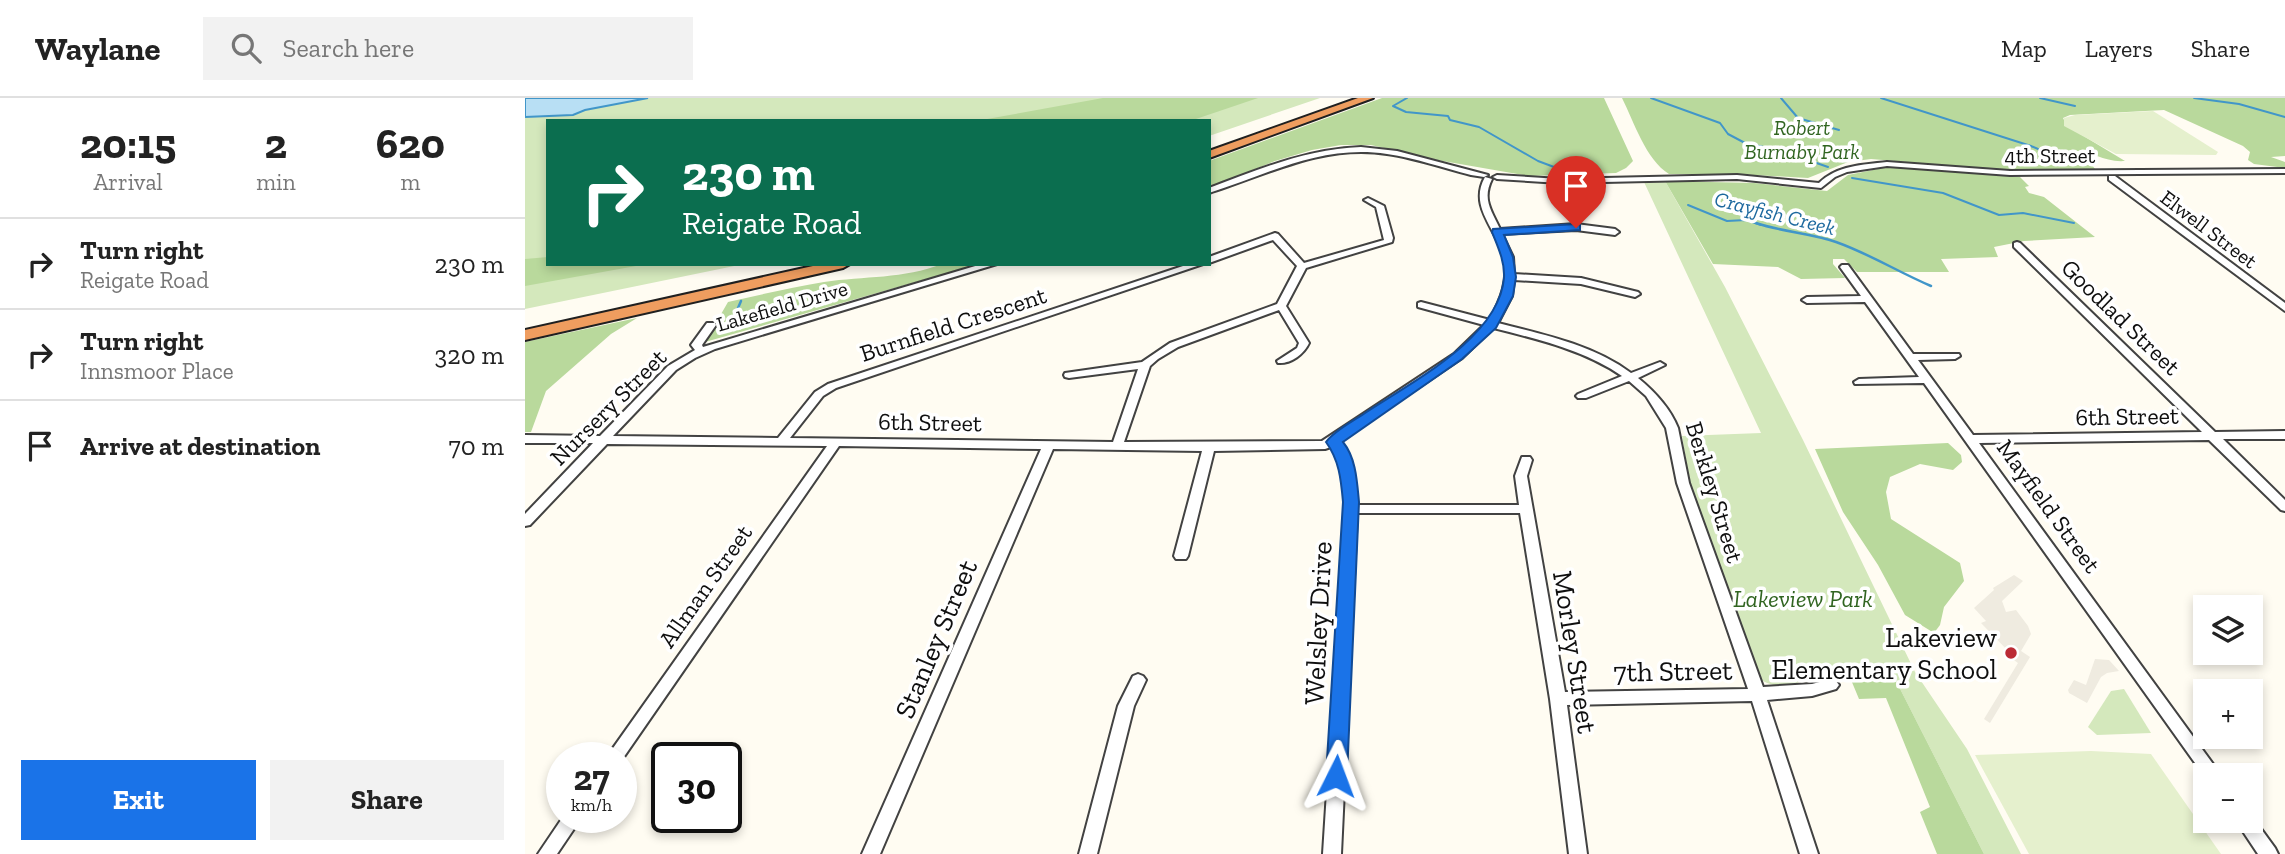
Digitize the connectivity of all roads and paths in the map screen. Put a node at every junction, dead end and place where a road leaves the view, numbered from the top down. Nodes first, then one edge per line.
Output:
1 (1340, 98) edge
2 (1368, 98) edge
3 (1211, 143) edge
4 (1211, 154) edge
5 (1489, 177) junction
6 (2283, 177) edge
7 (2112, 178) dead end
8 (1211, 190) edge
9 (1368, 200) dead end
10 (1497, 232) junction
11 (1615, 232) dead end
12 (2017, 245) dead end
13 (1211, 259) edge
14 (786, 266) edge
15 (834, 266) edge
16 (986, 266) edge
17 (1193, 266) edge
18 (1301, 266) junction
19 (1845, 267) dead end
20 (1510, 277) junction
21 (1635, 294) dead end
22 (1868, 299) junction
23 (1807, 300) dead end
24 (1421, 305) dead end
25 (1281, 306) junction
26 (2285, 308) edge
27 (525, 322) edge
28 (711, 324) dead end
29 (1491, 325) junction
30 (525, 335) edge
31 (702, 351) junction
32 (1955, 356) dead end
33 (1910, 357) junction
34 (1282, 361) dead end
35 (1145, 365) junction
36 (1660, 365) dead end
37 (1069, 375) dead end
38 (1630, 376) junction
39 (1928, 380) junction
40 (1859, 382) dead end
41 (1582, 396) dead end
42 (2285, 435) edge
43 (2213, 436) junction
44 (525, 439) edge
45 (605, 439) junction
46 (1970, 439) junction
47 (782, 441) junction
48 (836, 442) junction
49 (1333, 442) junction
50 (1049, 444) junction
51 (1118, 444) junction
52 (1209, 447) junction
53 (1526, 460) dead end
54 (2285, 507) edge
55 (1351, 509) junction
56 (1526, 509) junction
57 (525, 522) edge
58 (1181, 556) dead end
59 (1139, 680) dead end
60 (1831, 685) dead end
61 (1757, 695) junction
62 (1558, 699) junction
63 (625, 742) edge
64 (2204, 763) edge
65 (562, 833) edge
66 (2254, 833) edge
67 (547, 854) edge
68 (871, 854) edge
69 (1088, 854) edge
70 (1332, 854) edge
71 (1578, 854) edge
72 (1809, 854) edge
73 (2269, 854) edge

1 - 3 highway
2 - 4 highway
5 - 6 street, 4th Street
5 - 8 street
5 - 10 street
7 - 26 street, Elwell Street
9 - 18 street
10 - 11 street
10 - 20 street
12 - 43 street, Goodlad Street
13 - 18 street
14 - 27 highway
15 - 30 highway
16 - 31 street, Lakefield Drive
17 - 47 street, Burnfield Crescent
18 - 25 street
19 - 22 street, Mayfield Street
20 - 21 street
20 - 29 street
22 - 23 street
22 - 33 street, Mayfield Street
24 - 29 street, Berkley Street
25 - 34 street
25 - 35 street
28 - 31 street, Nursery Street
29 - 38 street, Berkley Street
29 - 49 street
31 - 45 street, Nursery Street
32 - 33 street
33 - 39 street, Mayfield Street
35 - 37 street
35 - 51 street
36 - 38 street
38 - 41 street
38 - 61 street, Berkley Street
39 - 40 street
39 - 46 street, Mayfield Street
42 - 43 street, 6th Street
43 - 46 street, 6th Street
43 - 54 street, Goodlad Street
44 - 45 street, 6th Street
45 - 47 street, 6th Street
45 - 57 street, Nursery Street
46 - 64 street, Mayfield Street
47 - 48 street, 6th Street
48 - 50 street, 6th Street
48 - 63 street, Allman Street
49 - 52 street, 6th Street
49 - 55 street, Welsley Drive
50 - 51 street, 6th Street
50 - 68 street, Stanley Street
51 - 52 street, 6th Street
52 - 58 street
53 - 56 street, Morley Street
55 - 56 street
55 - 70 street, Welsley Drive
56 - 62 street, Morley Street
59 - 69 street
60 - 61 street, 7th Street
61 - 62 street, 7th Street
61 - 72 street, Berkley Street
62 - 71 street, Morley Street
65 - 67 street
66 - 73 street

